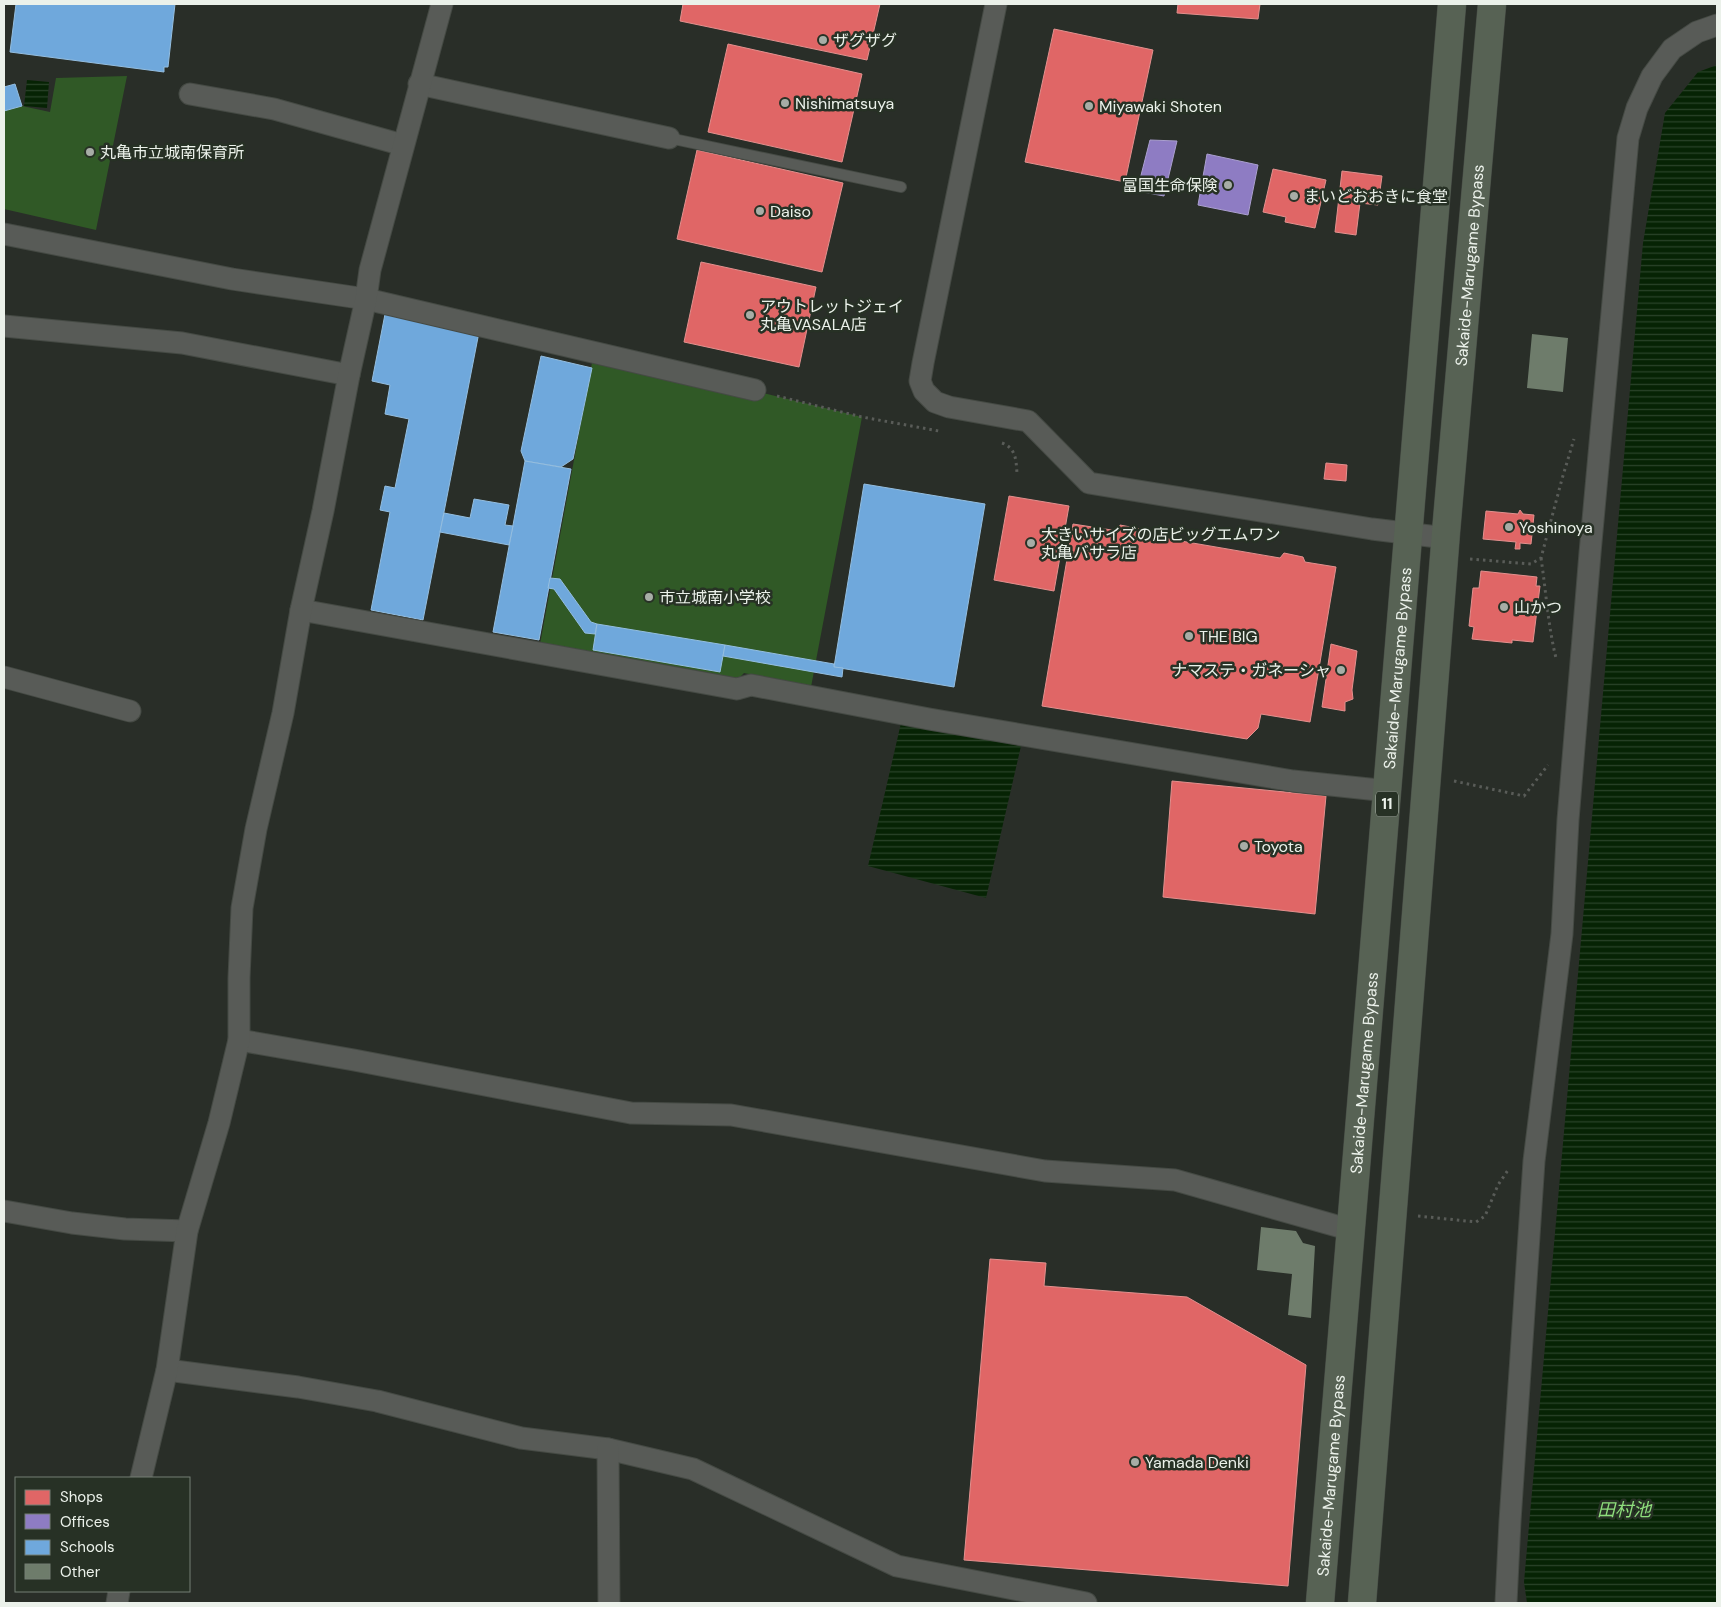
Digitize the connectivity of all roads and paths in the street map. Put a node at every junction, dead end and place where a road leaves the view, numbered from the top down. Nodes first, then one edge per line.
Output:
1 (442, 4) edge
2 (996, 4) edge
3 (1452, 4) edge
4 (1492, 4) edge
5 (1717, 25) edge
6 (419, 84) junction
7 (190, 94) dead end
8 (669, 138) joint
9 (403, 145) junction
10 (901, 187) dead end
11 (4, 234) edge
12 (366, 300) junction
13 (4, 326) edge
14 (349, 375) junction
15 (756, 390) joint
16 (1576, 432) dead end
17 (948, 433) dead end
18 (996, 442) dead end
19 (1017, 473) dead end
20 (1409, 534) junction
21 (1445, 547) junction
22 (1541, 558) junction
23 (301, 610) junction
24 (1557, 666) dead end
25 (4, 676) edge
26 (130, 711) dead end
27 (1575, 735) junction
28 (1427, 772) junction
29 (1388, 791) junction
30 (238, 1040) junction
31 (1535, 1150) junction
32 (4, 1211) edge
33 (1393, 1213) junction
34 (1351, 1230) junction
35 (187, 1231) junction
36 (166, 1370) junction
37 (608, 1450) junction
38 (141, 1477) edge
39 (609, 1603) edge
40 (1086, 1603) edge
41 (1320, 1603) edge
42 (1362, 1603) edge
43 (1506, 1603) edge

1 - 6 street
2 - 20 street
3 - 20 highway, Sakaide-Marugame Bypass / 11
4 - 21 highway, Sakaide-Marugame Bypass
5 - 27 street
6 - 8 street
6 - 9 street
7 - 9 street
8 - 10 lane
9 - 12 street
11 - 12 street
12 - 14 street
12 - 15 street
13 - 14 street
14 - 23 street
15 - 17 path
16 - 22 path
18 - 19 path
20 - 21 street
20 - 29 highway, Sakaide-Marugame Bypass / 11
21 - 22 path
21 - 28 highway, Sakaide-Marugame Bypass
22 - 24 path
23 - 29 street
23 - 30 street
25 - 26 street
27 - 28 path
27 - 31 street
28 - 33 highway, Sakaide-Marugame Bypass
29 - 34 highway, Sakaide-Marugame Bypass / 11
30 - 34 street
30 - 35 street
31 - 33 path
31 - 43 street
32 - 35 street
33 - 42 highway, Sakaide-Marugame Bypass
34 - 41 highway, Sakaide-Marugame Bypass / 11
35 - 36 street
36 - 37 street
36 - 38 street
37 - 39 street
37 - 40 street

